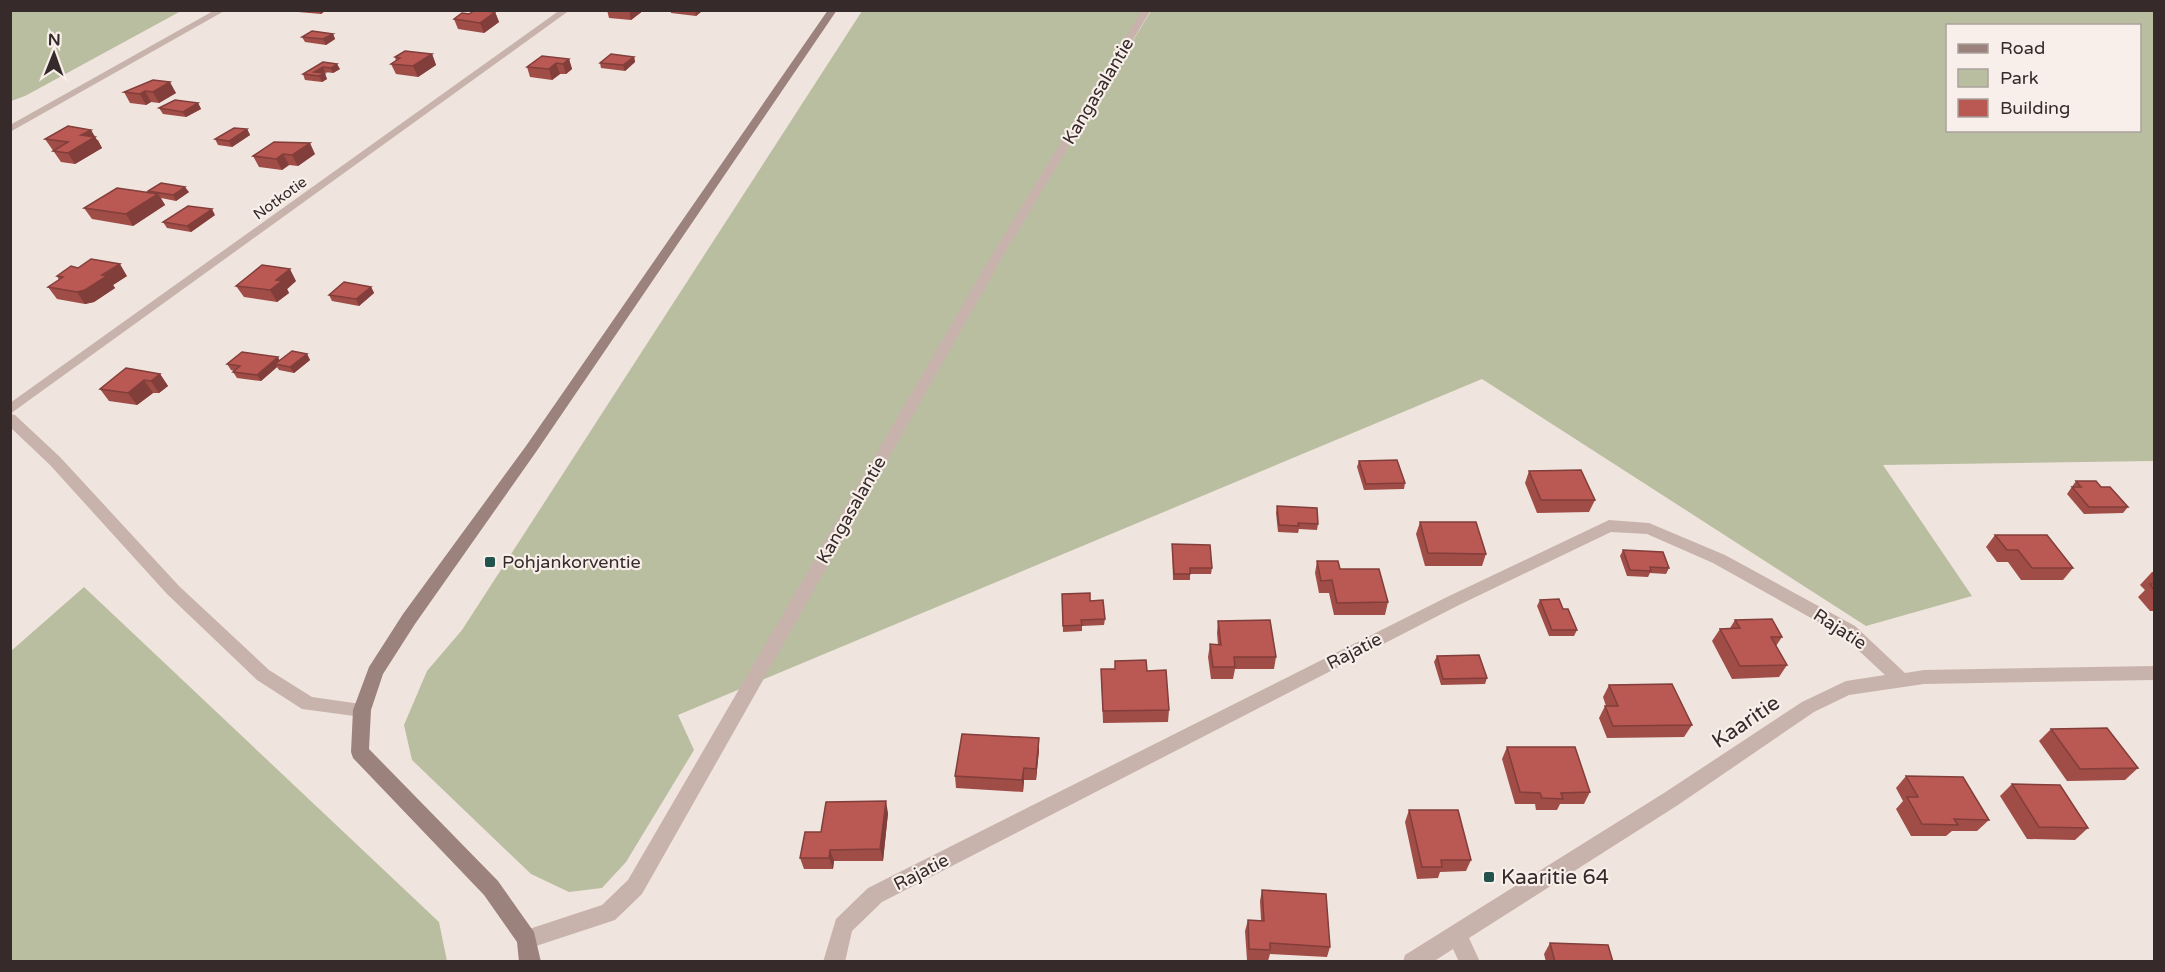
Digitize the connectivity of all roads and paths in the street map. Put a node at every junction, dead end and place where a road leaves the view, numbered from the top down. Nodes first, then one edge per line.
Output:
1 (222, 10) edge
2 (566, 10) edge
3 (833, 10) edge
4 (1147, 10) edge
5 (10, 129) edge
6 (10, 410) edge
7 (10, 418) edge
8 (2154, 673) edge
9 (1900, 679) junction
10 (362, 710) junction
11 (1456, 935) junction
12 (527, 939) junction
13 (530, 962) edge
14 (834, 962) edge
15 (1413, 962) edge
16 (1470, 962) edge

1 - 5 street
2 - 6 street, Notkotie
3 - 10 main road
4 - 12 street, Kangasalantie
7 - 10 street
8 - 9 street, Kaaritie
9 - 11 street, Kaaritie
9 - 14 street, Rajatie
10 - 12 main road
11 - 15 street, Kaaritie
11 - 16 street
12 - 13 main road

